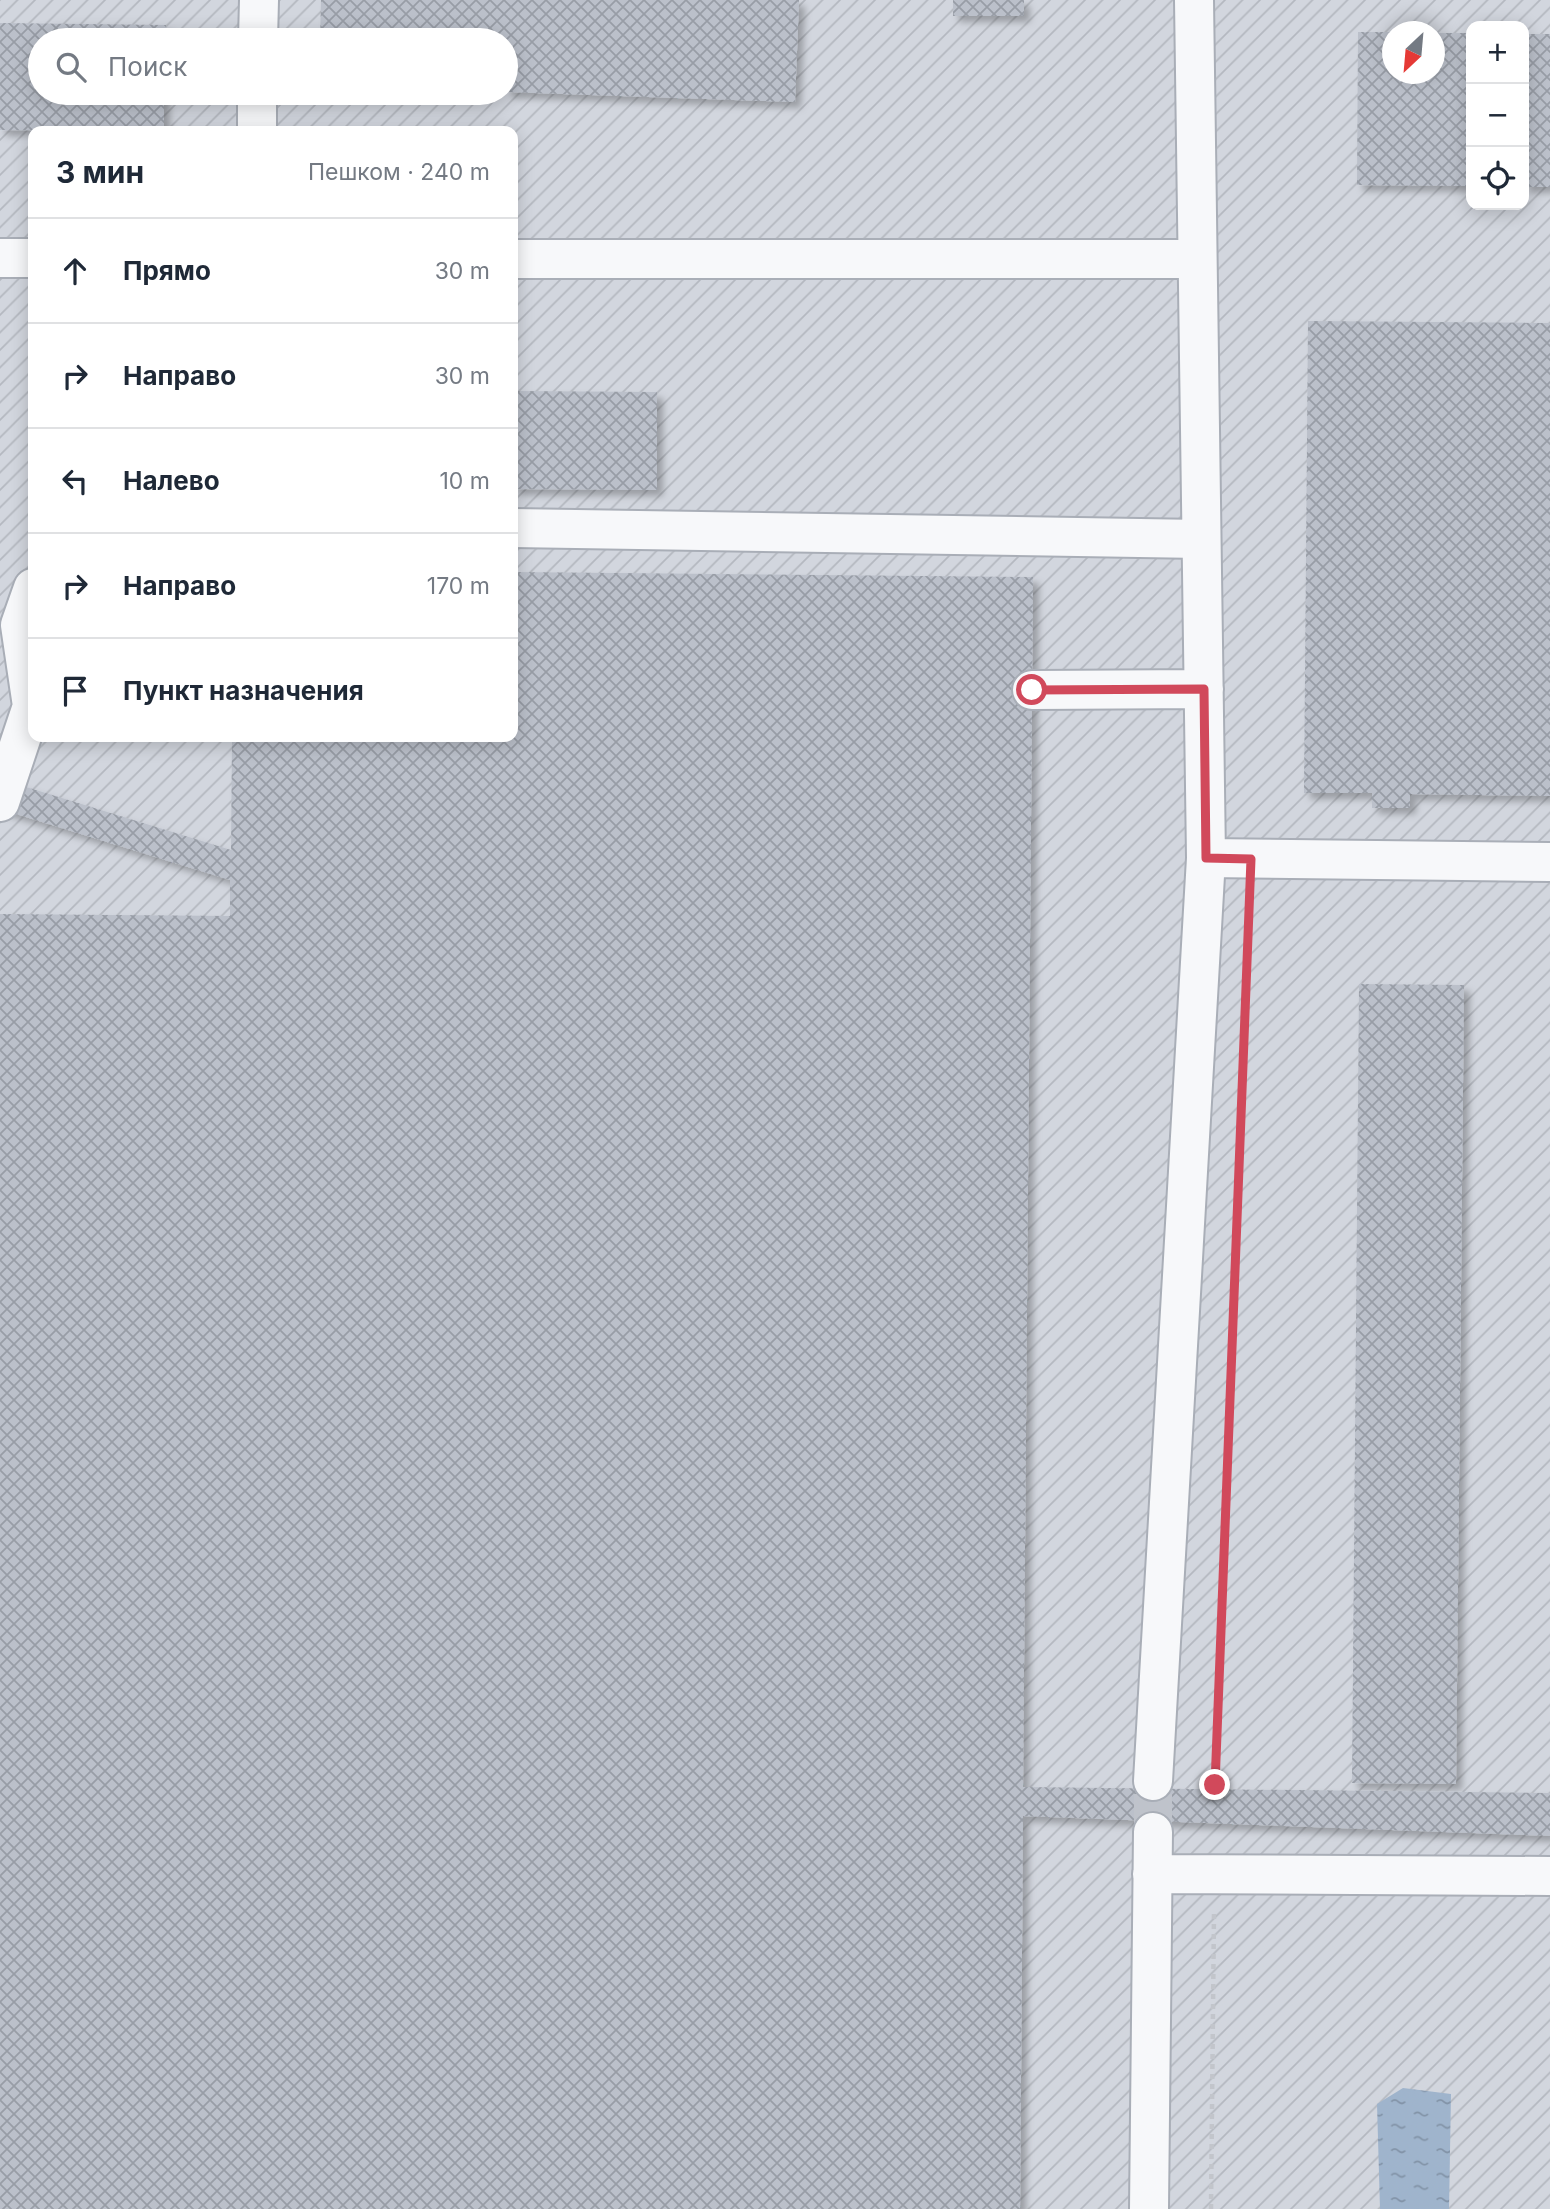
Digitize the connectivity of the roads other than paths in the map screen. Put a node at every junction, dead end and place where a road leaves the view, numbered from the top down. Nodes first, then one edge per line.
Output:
1 (259, 0) edge
2 (1194, 0) edge
3 (258, 28) edge
4 (257, 105) edge
5 (257, 126) edge
6 (0, 258) edge
7 (28, 258) edge
8 (1198, 258) junction
9 (518, 259) edge
10 (518, 528) edge
11 (1202, 539) junction
12 (28, 602) edge
13 (28, 679) edge
14 (1204, 689) junction
15 (1032, 690) dead end
16 (28, 725) edge
17 (0, 802) edge
18 (1206, 858) junction
19 (1550, 862) edge
20 (1153, 1781) tunnel mouth
21 (1153, 1832) tunnel mouth
22 (1152, 1874) junction
23 (1550, 1876) edge
24 (1149, 2209) edge

1 - 3 lane
2 - 8 lane
4 - 5 lane
6 - 7 lane
8 - 9 lane
8 - 11 lane
10 - 11 lane
11 - 14 lane
12 - 13 lane
14 - 15 lane
14 - 18 lane
16 - 17 lane
18 - 19 lane
18 - 20 lane
21 - 22 lane
22 - 23 lane
22 - 24 lane

